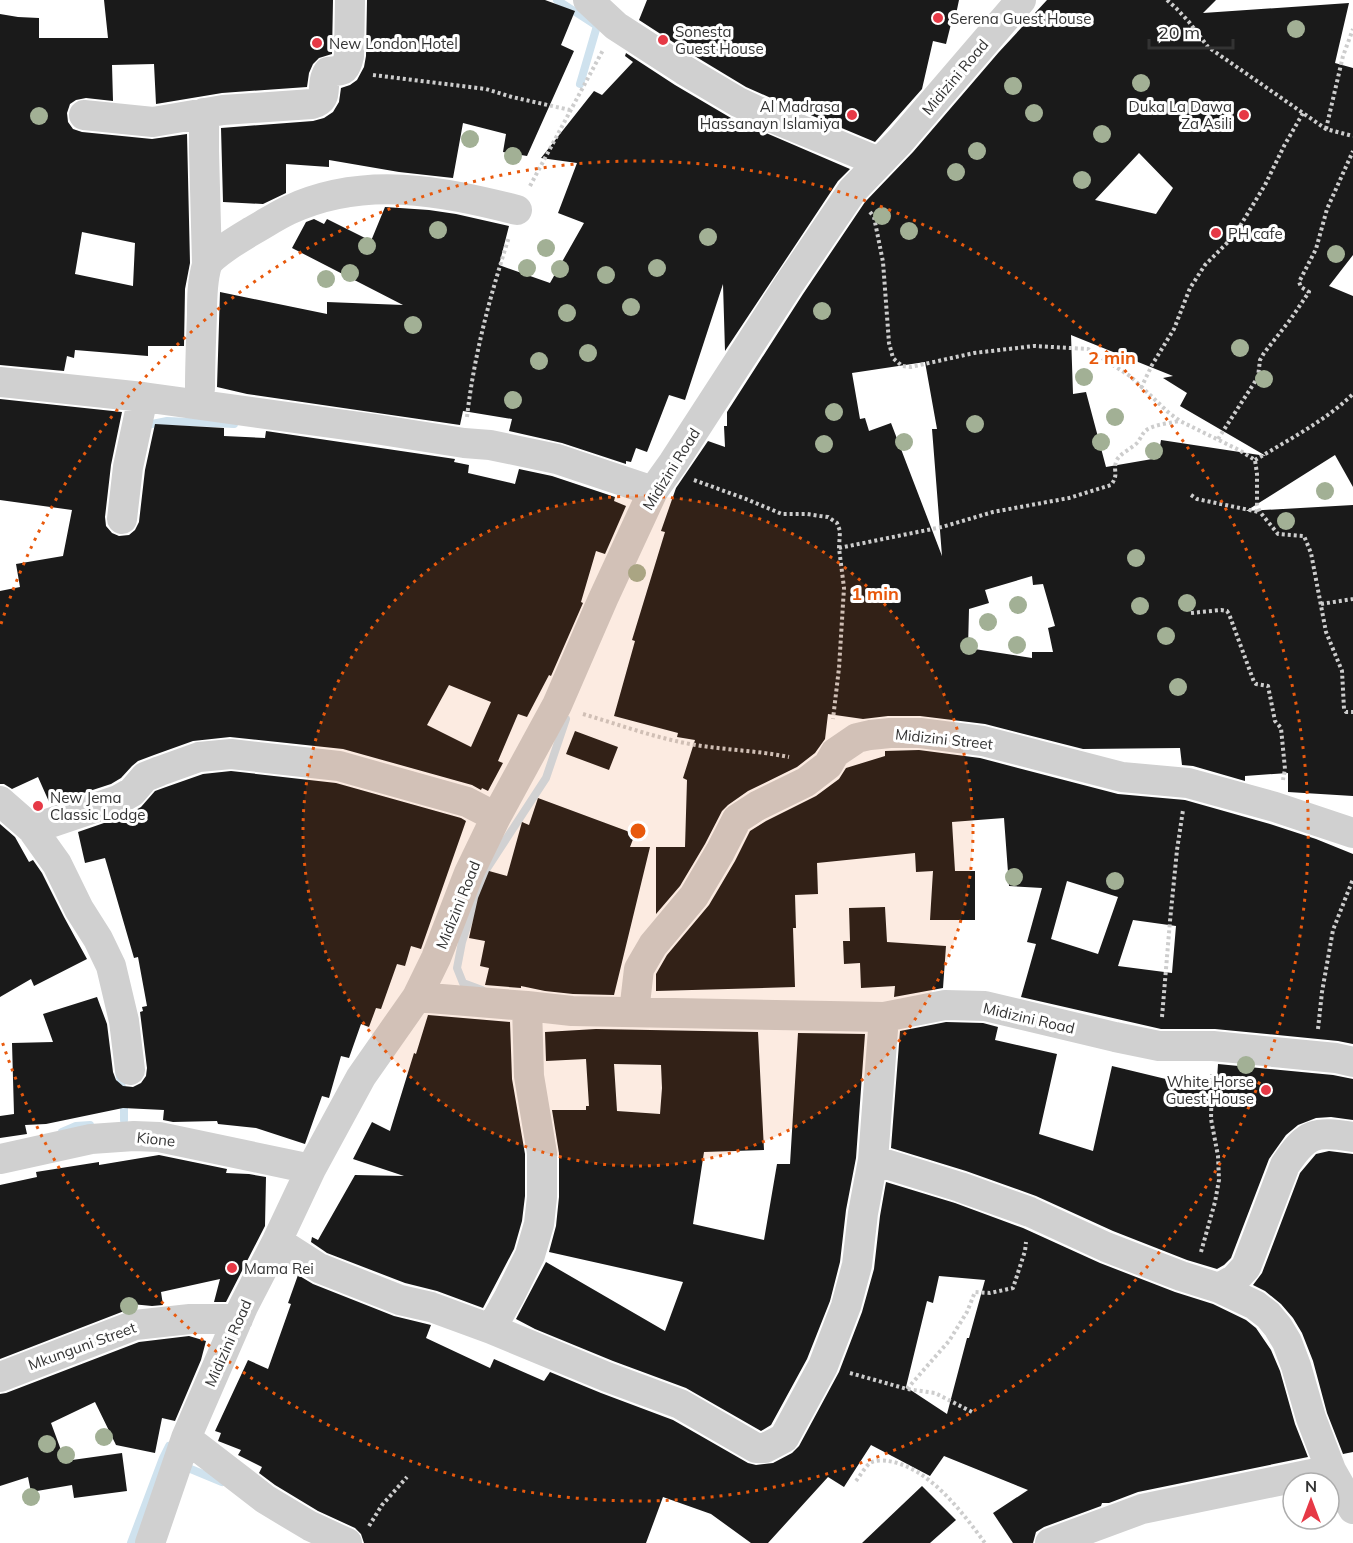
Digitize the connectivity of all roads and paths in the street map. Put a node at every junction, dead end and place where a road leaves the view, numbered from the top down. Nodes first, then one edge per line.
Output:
1 (350, 0) edge
2 (588, 0) edge
3 (1021, 0) edge
4 (1167, 0) edge
5 (1353, 29) edge
6 (343, 70) junction
7 (570, 110) dead end
8 (204, 113) junction
9 (1303, 113) junction
10 (84, 115) dead end
11 (1326, 129) junction
12 (1353, 136) edge
13 (1353, 151) edge
14 (879, 162) junction
15 (852, 191) junction
16 (517, 210) dead end
17 (207, 263) junction
18 (0, 382) edge
19 (1141, 388) junction
20 (1353, 394) edge
21 (143, 397) junction
22 (198, 404) junction
23 (1180, 421) junction
24 (1218, 439) junction
25 (1255, 460) junction
26 (653, 491) junction
27 (1191, 495) dead end
28 (1260, 512) junction
29 (122, 519) dead end
30 (839, 548) junction
31 (1353, 599) edge
32 (1321, 604) junction
33 (1191, 613) dead end
34 (556, 705) junction
35 (1353, 712) edge
36 (832, 759) junction
37 (1188, 783) junction
38 (0, 801) edge
39 (1275, 807) junction
40 (496, 817) junction
41 (32, 829) junction
42 (1353, 832) edge
43 (1353, 879) edge
44 (417, 997) junction
45 (527, 1006) junction
46 (634, 1012) junction
47 (884, 1017) junction
48 (1159, 1046) junction
49 (1214, 1046) junction
50 (1315, 1056) junction
51 (1353, 1062) edge
52 (130, 1070) dead end
53 (1353, 1137) edge
54 (0, 1159) edge
55 (873, 1160) junction
56 (311, 1169) junction
57 (1030, 1212) junction
58 (277, 1241) junction
59 (1181, 1276) junction
60 (1219, 1288) junction
61 (238, 1319) junction
62 (491, 1329) junction
63 (823, 1366) junction
64 (0, 1377) edge
65 (908, 1389) junction
66 (972, 1412) dead end
67 (186, 1438) junction
68 (1330, 1470) junction
69 (407, 1477) dead end
70 (856, 1481) dead end
71 (1353, 1509) edge
72 (357, 1536) edge
73 (150, 1543) edge
74 (985, 1543) edge
75 (1050, 1543) edge

1 - 6 street
2 - 14 street
3 - 14 street, Midizini Road
4 - 9 path
5 - 11 path
6 - 7 path
6 - 8 street
8 - 10 street
8 - 17 street
9 - 11 path
9 - 19 path
11 - 12 path
13 - 24 path
14 - 15 street, Midizini Road
15 - 19 path
15 - 26 street, Midizini Road
16 - 17 street
17 - 22 street
18 - 21 street
19 - 23 path
20 - 25 path
21 - 22 street
21 - 29 street
22 - 26 street
23 - 24 path
23 - 30 path
24 - 25 path
25 - 28 path
26 - 30 path
26 - 34 street, Midizini Road
27 - 28 path
28 - 32 path
30 - 36 path
31 - 32 path
32 - 35 path
33 - 39 path
34 - 36 path
34 - 40 street, Midizini Road
36 - 37 street, Midizini Street
36 - 46 street, Midizini Street
37 - 39 street, Midizini Street
37 - 48 path
38 - 41 street
39 - 42 street, Midizini Street
40 - 41 street
40 - 44 street, Midizini Road
41 - 52 street
43 - 50 path
44 - 45 street, Midizini Road
44 - 56 street, Midizini Road
45 - 46 street, Midizini Road
45 - 62 street
46 - 47 street, Midizini Road
47 - 48 street, Midizini Road
47 - 55 street
48 - 49 street, Midizini Road
49 - 50 street, Midizini Road
49 - 59 path
50 - 51 street, Midizini Road
53 - 60 street
54 - 56 street, Kione
55 - 57 street
55 - 63 street
56 - 58 street, Midizini Road
57 - 59 street
57 - 65 path
58 - 61 street, Midizini Road
58 - 62 street
59 - 60 street
60 - 68 street
61 - 64 street, Mkunguni Street
61 - 67 street, Midizini Road
62 - 63 street
63 - 65 path
65 - 66 path
67 - 72 street
67 - 73 street, Midizini Road
68 - 71 street
68 - 75 street
69 - 72 path
70 - 74 path

